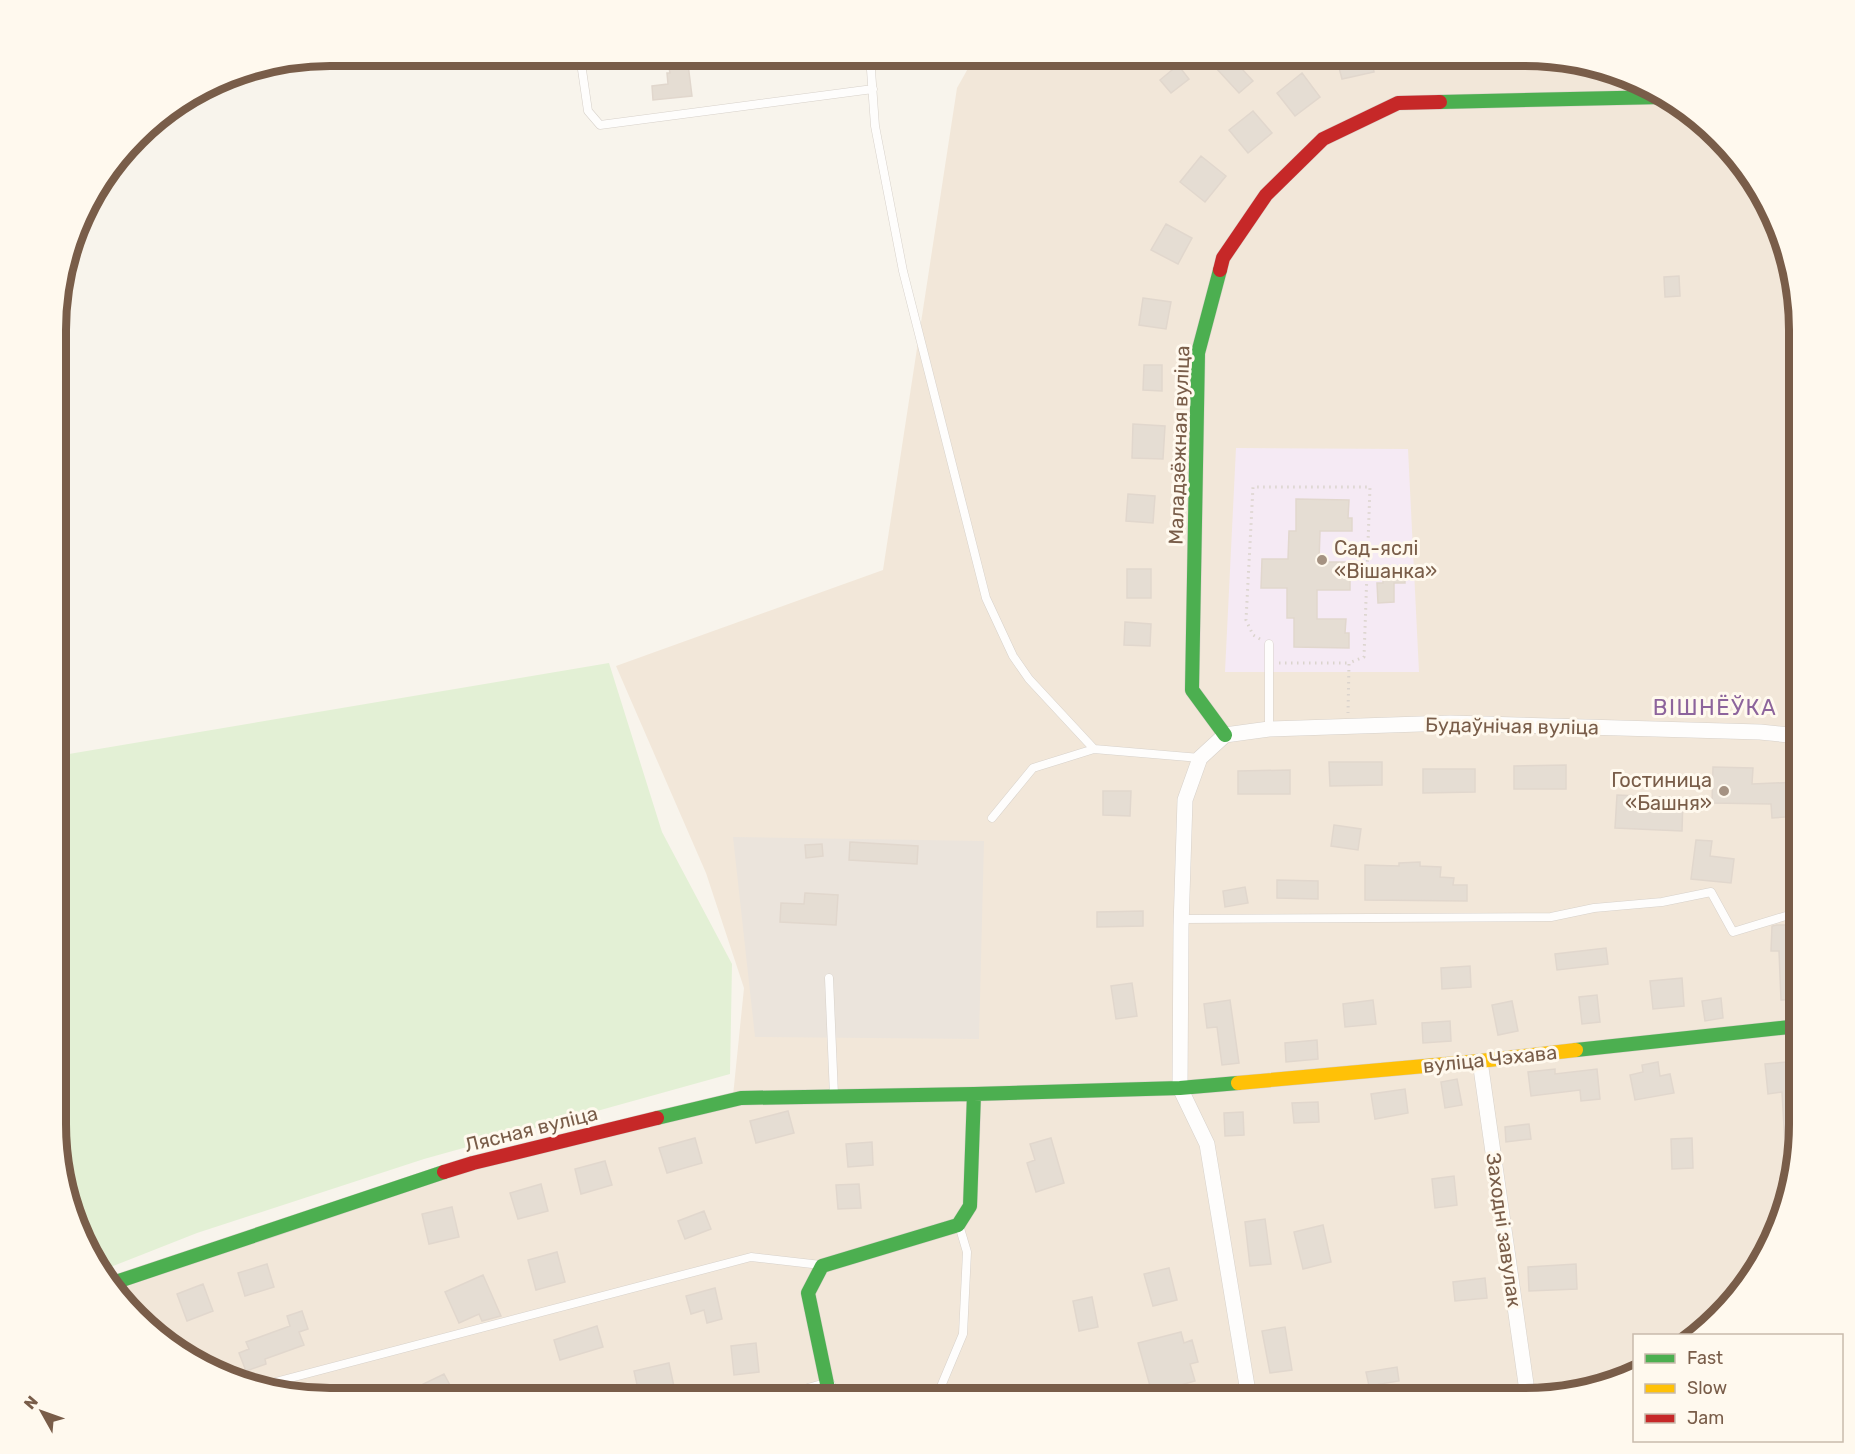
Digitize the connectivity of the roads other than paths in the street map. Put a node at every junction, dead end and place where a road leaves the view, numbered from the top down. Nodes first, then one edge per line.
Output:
1 (581, 66) edge
2 (871, 66) edge
3 (873, 89) junction
4 (1648, 96) edge
5 (1269, 644) road end
6 (1269, 729) junction
7 (1225, 735) junction
8 (1789, 735) edge
9 (1094, 749) junction
10 (1200, 758) junction
11 (992, 818) dead end
12 (1789, 915) edge
13 (1182, 920) junction
14 (829, 978) dead end
15 (1789, 1027) edge
16 (1480, 1061) junction
17 (1180, 1088) junction
18 (974, 1094) junction
19 (834, 1095) junction
20 (958, 1225) junction
21 (822, 1266) junction
22 (118, 1281) edge
23 (275, 1382) edge
24 (828, 1388) edge
25 (943, 1388) edge
26 (1247, 1388) edge
27 (1527, 1388) edge

1 - 3 lane
2 - 3 lane
3 - 9 lane
4 - 7 street, Маладзёжная вуліца
5 - 6 lane
6 - 7 street, Будаўнічая вуліца
6 - 8 street, Будаўнічая вуліца
7 - 10 street
9 - 10 lane
9 - 11 lane
10 - 13 street
12 - 13 lane
13 - 17 street
14 - 19 lane
15 - 16 street, вуліца Чэхава
16 - 17 street, вуліца Чэхава
16 - 27 street, Заходні завулак
17 - 18 street, вуліца Чэхава
17 - 26 street
18 - 19 street, Лясная вуліца
18 - 20 street
19 - 22 street, Лясная вуліца
20 - 21 street
20 - 25 lane
21 - 23 lane
21 - 24 street

